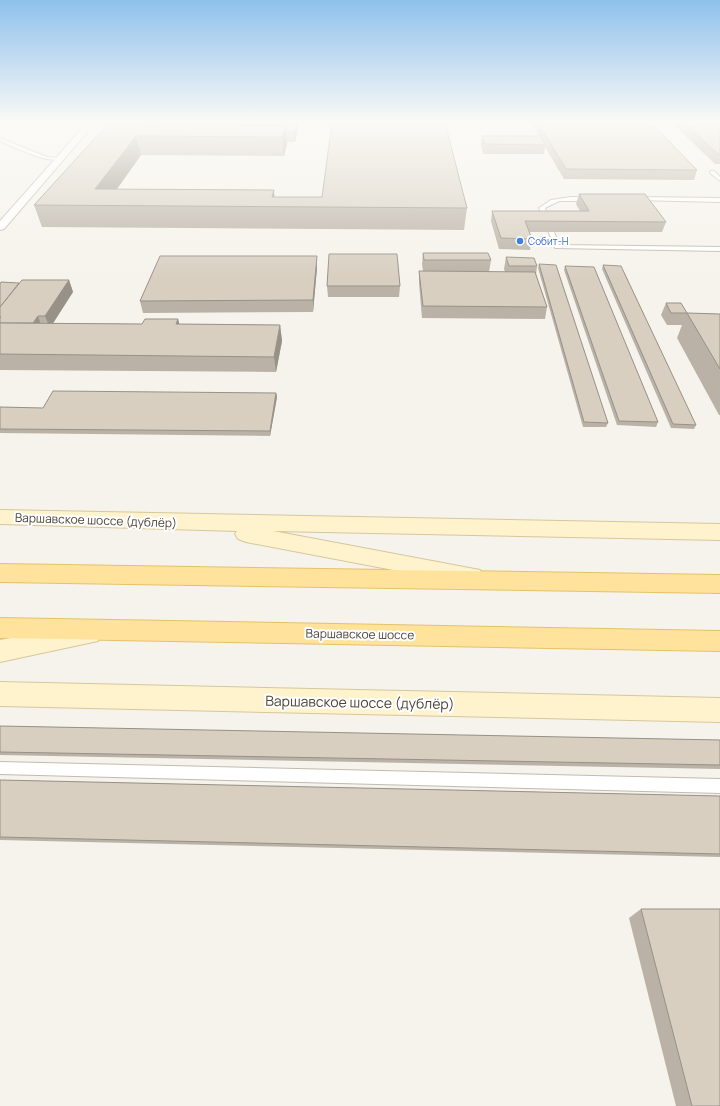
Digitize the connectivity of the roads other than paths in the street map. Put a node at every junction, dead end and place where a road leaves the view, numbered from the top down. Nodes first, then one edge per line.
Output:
1 (46, 175) edge
2 (593, 199) edge
3 (633, 199) edge
4 (720, 200) edge
5 (0, 227) edge
6 (720, 249) edge
7 (0, 517) edge
8 (184, 522) junction
9 (720, 532) edge
10 (0, 573) edge
11 (497, 581) junction
12 (720, 584) edge
13 (0, 628) edge
14 (110, 630) junction
15 (720, 641) edge
16 (0, 651) edge
17 (0, 694) edge
18 (720, 710) edge
19 (0, 768) edge
20 (720, 786) edge

1 - 5 street
2 - 6 lane
3 - 4 lane
7 - 8 main road, Варшавское шоссе (дублёр)
8 - 9 main road, Варшавское шоссе (дублёр)
8 - 11 main road
10 - 11 main road
11 - 12 main road
13 - 14 main road, Варшавское шоссе
14 - 15 main road, Варшавское шоссе
14 - 16 main road
17 - 18 main road, Варшавское шоссе (дублёр)
19 - 20 lane

